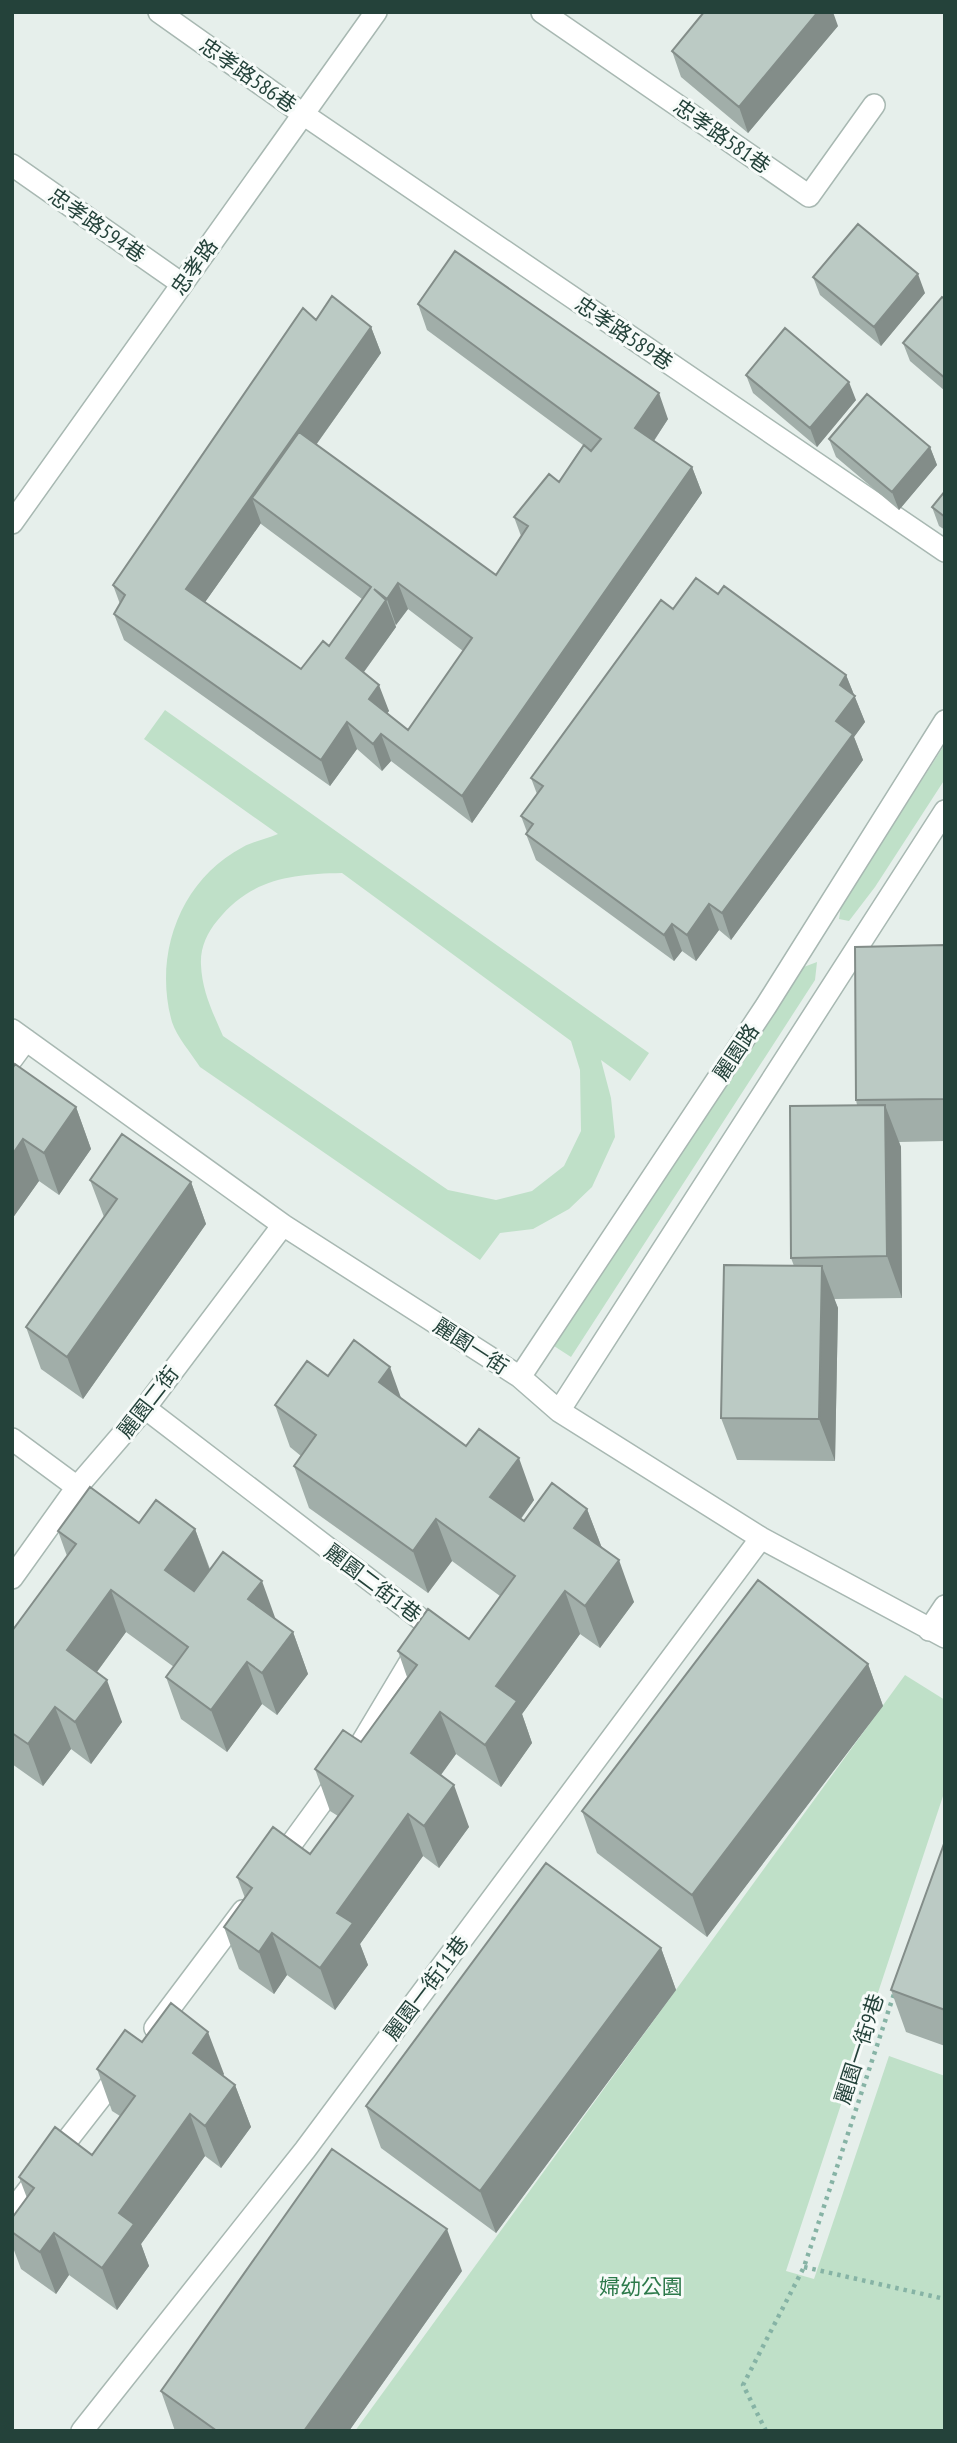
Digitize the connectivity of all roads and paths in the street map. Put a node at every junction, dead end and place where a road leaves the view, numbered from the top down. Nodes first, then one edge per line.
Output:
1 (159, 12) edge
2 (376, 12) edge
3 (542, 12) edge
4 (874, 106) dead end
5 (303, 114) junction
6 (12, 165) edge
7 (182, 284) junction
8 (12, 523) edge
9 (945, 551) edge
10 (945, 722) edge
11 (945, 811) edge
12 (19, 1035) edge
13 (12, 1059) edge
14 (283, 1225) junction
15 (520, 1377) junction
16 (145, 1408) junction
17 (559, 1411) junction
18 (12, 1439) edge
19 (77, 1487) junction
20 (761, 1538) junction
21 (12, 1578) edge
22 (945, 1606) edge
23 (937, 1633) edge
24 (898, 1983) edge
25 (12, 2211) edge
26 (804, 2267) junction
27 (945, 2299) edge
28 (82, 2431) edge
29 (766, 2431) edge

1 - 5 street, 忠孝路586巷
2 - 5 street, 忠孝路
3 - 4 street, 忠孝路581巷
5 - 7 street, 忠孝路
5 - 9 street, 忠孝路589巷
6 - 7 street, 忠孝路594巷
7 - 8 street, 忠孝路
10 - 15 street, 麗園路
11 - 17 street
12 - 13 street
12 - 14 street, 麗園一街
14 - 15 street, 麗園一街
14 - 16 street, 麗園二街
15 - 17 street, 麗園一街
16 - 19 street, 麗園二街
16 - 25 street, 麗園二街1巷
17 - 20 street, 麗園一街
18 - 19 street
19 - 21 street, 麗園二街
20 - 23 street, 麗園一街
20 - 28 street, 麗園一街11巷
22 - 23 street
24 - 26 path, 麗園一街9巷
26 - 27 path
26 - 29 path, 麗園一街9巷

